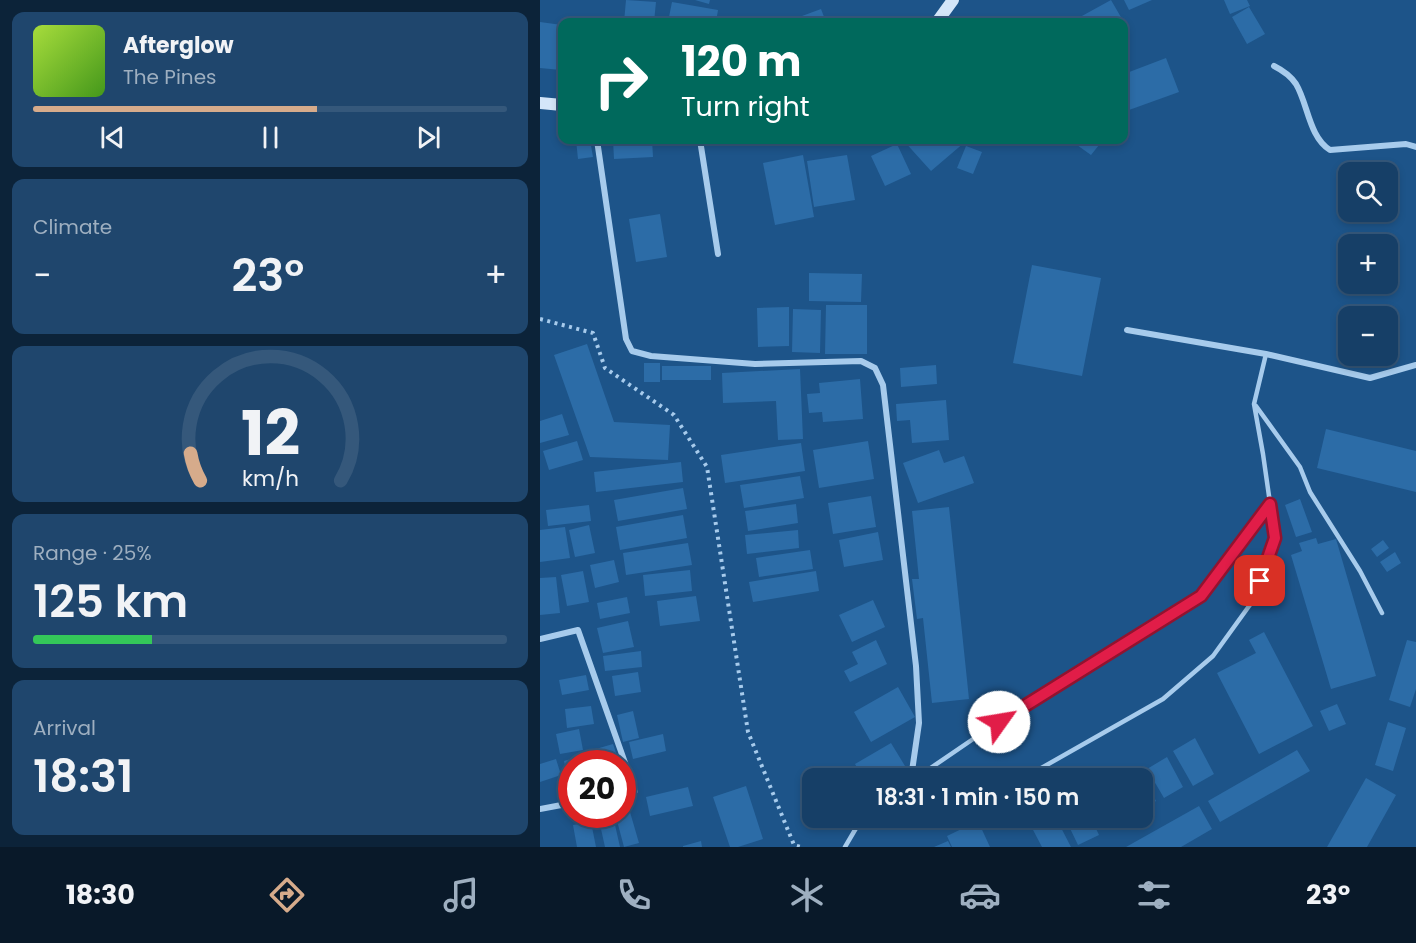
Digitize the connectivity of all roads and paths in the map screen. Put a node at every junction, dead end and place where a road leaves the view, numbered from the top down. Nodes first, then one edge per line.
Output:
1 (953, 0) edge
2 (940, 18) edge
3 (1274, 66) dead end
4 (540, 103) edge
5 (558, 105) edge
6 (598, 144) edge
7 (701, 144) edge
8 (1416, 147) edge
9 (718, 254) dead end
10 (540, 319) edge
11 (1127, 330) dead end
12 (1266, 354) junction
13 (1416, 365) edge
14 (1254, 404) junction
15 (1270, 504) junction
16 (1382, 613) dead end
17 (540, 639) edge
18 (620, 750) edge
19 (912, 768) edge
20 (931, 768) edge
21 (1041, 768) edge
22 (558, 806) edge
23 (540, 809) edge
24 (856, 828) edge
25 (801, 847) edge
26 (845, 847) edge

1 - 2 street
3 - 8 street
4 - 5 street
6 - 19 street
7 - 9 street
10 - 25 path
11 - 12 street
12 - 13 street
12 - 14 lane
14 - 15 lane
14 - 16 lane
15 - 20 lane
15 - 21 lane
17 - 18 street
22 - 23 street
24 - 26 lane

